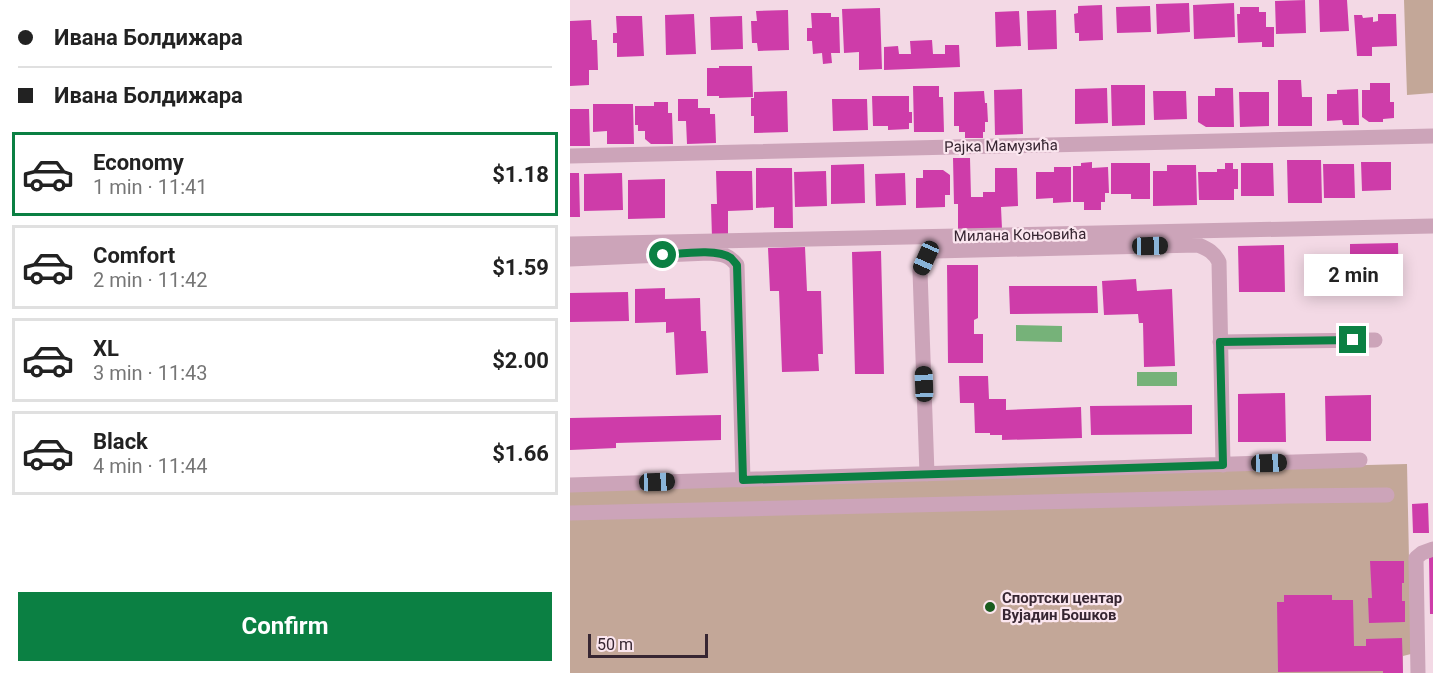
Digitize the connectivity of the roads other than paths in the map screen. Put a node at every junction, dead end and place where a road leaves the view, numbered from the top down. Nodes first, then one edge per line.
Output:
1 (1433, 136) edge
2 (570, 156) edge
3 (1432, 221) edge
4 (570, 244) edge
5 (570, 259) edge
6 (1375, 340) dead end
7 (1220, 342) junction
8 (1360, 460) dead end
9 (1223, 465) junction
10 (927, 474) junction
11 (743, 480) junction
12 (570, 485) edge
13 (1387, 495) dead end
14 (570, 513) edge
15 (1433, 549) edge
16 (1418, 673) edge

1 - 2 street, Рајка Мамузића
3 - 4 street, Милана Коњовића
5 - 11 street
6 - 7 street
7 - 9 street
7 - 10 street
8 - 9 street
9 - 10 street
10 - 11 street
11 - 12 street
13 - 14 street
15 - 16 street

